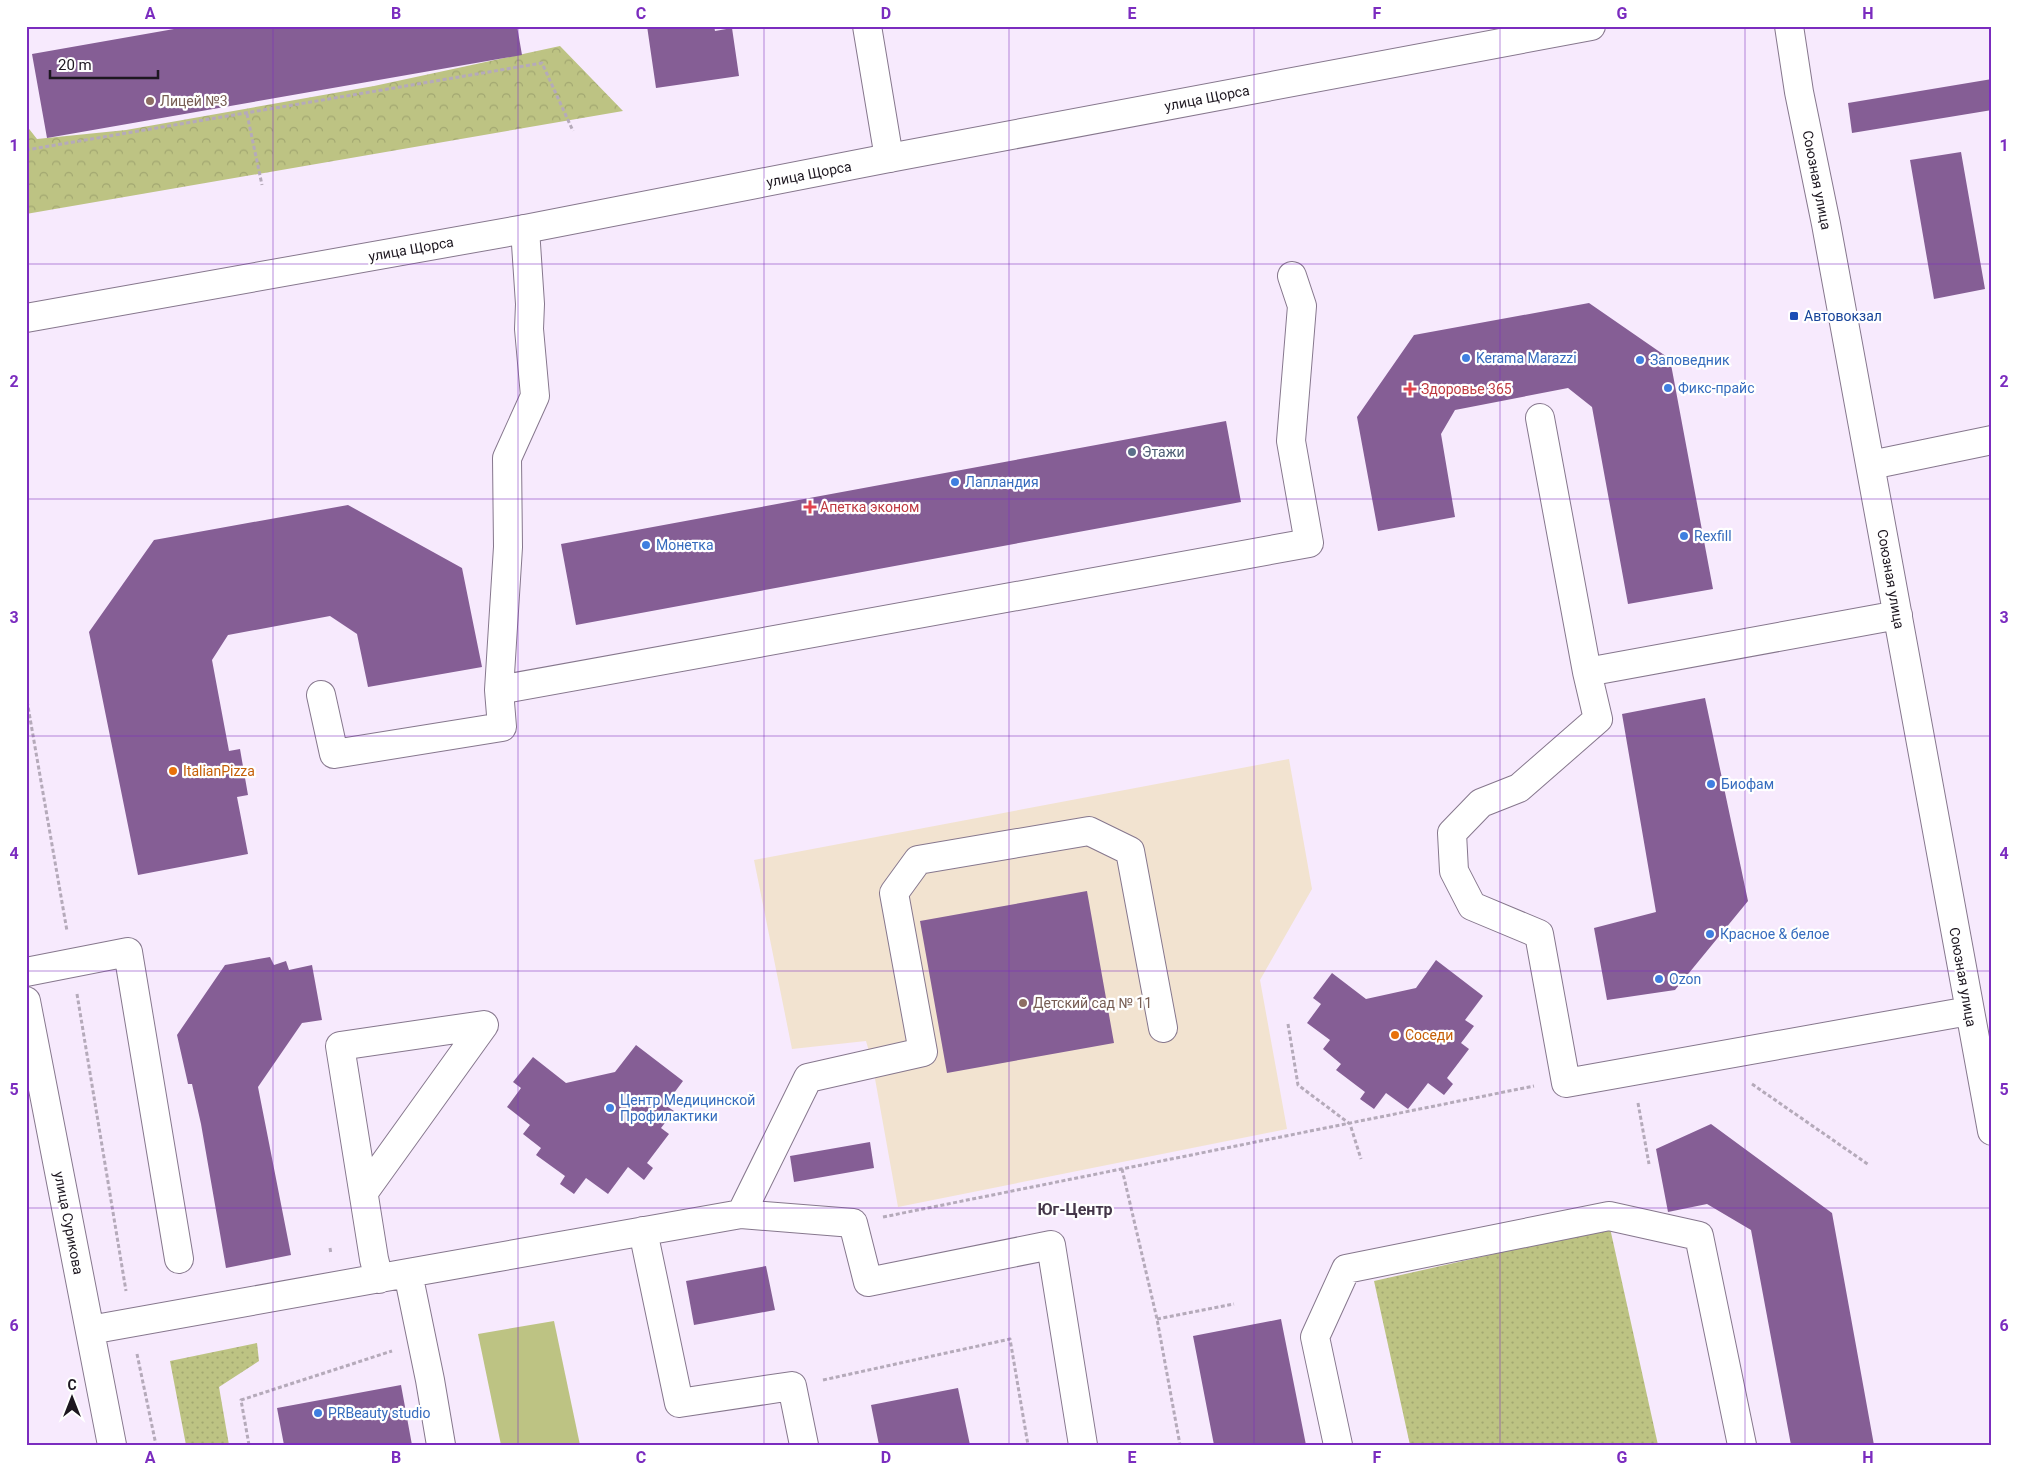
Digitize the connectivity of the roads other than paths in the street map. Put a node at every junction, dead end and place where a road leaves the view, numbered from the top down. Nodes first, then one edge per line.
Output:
1 (867, 26) edge
2 (1591, 26) edge
3 (1789, 26) edge
4 (889, 158) junction
5 (525, 229) junction
6 (1292, 276) dead end
7 (26, 318) edge
8 (1540, 418) dead end
9 (1992, 440) edge
10 (1870, 465) junction
11 (1898, 615) junction
12 (1587, 672) junction
13 (498, 690) junction
14 (321, 695) dead end
15 (26, 972) edge
16 (26, 1001) edge
17 (1969, 1011) junction
18 (1163, 1028) dead end
19 (1992, 1131) edge
20 (364, 1192) junction
21 (741, 1214) junction
22 (643, 1231) junction
23 (179, 1259) dead end
24 (408, 1273) junction
25 (379, 1279) junction
26 (90, 1330) junction
27 (112, 1445) edge
28 (440, 1445) edge
29 (804, 1445) edge
30 (1084, 1445) edge
31 (1338, 1445) edge
32 (1742, 1445) edge

1 - 4 main road
2 - 4 main road, улица Щорса
3 - 10 main road, Союзная улица
4 - 5 main road, улица Щорса
5 - 7 main road, улица Щорса
5 - 13 main road
6 - 13 main road
8 - 12 main road
9 - 10 main road
10 - 11 main road, Союзная улица
11 - 12 main road
11 - 17 main road, Союзная улица
12 - 17 main road
13 - 14 main road
15 - 23 main road
16 - 26 main road, улица Сурикова
17 - 19 main road, Союзная улица
18 - 21 main road
20 - 20 main road
20 - 25 main road
21 - 22 main road
21 - 30 main road
22 - 24 main road
22 - 29 main road
24 - 25 main road
24 - 28 main road
25 - 26 main road
26 - 27 main road, улица Сурикова
31 - 32 main road

